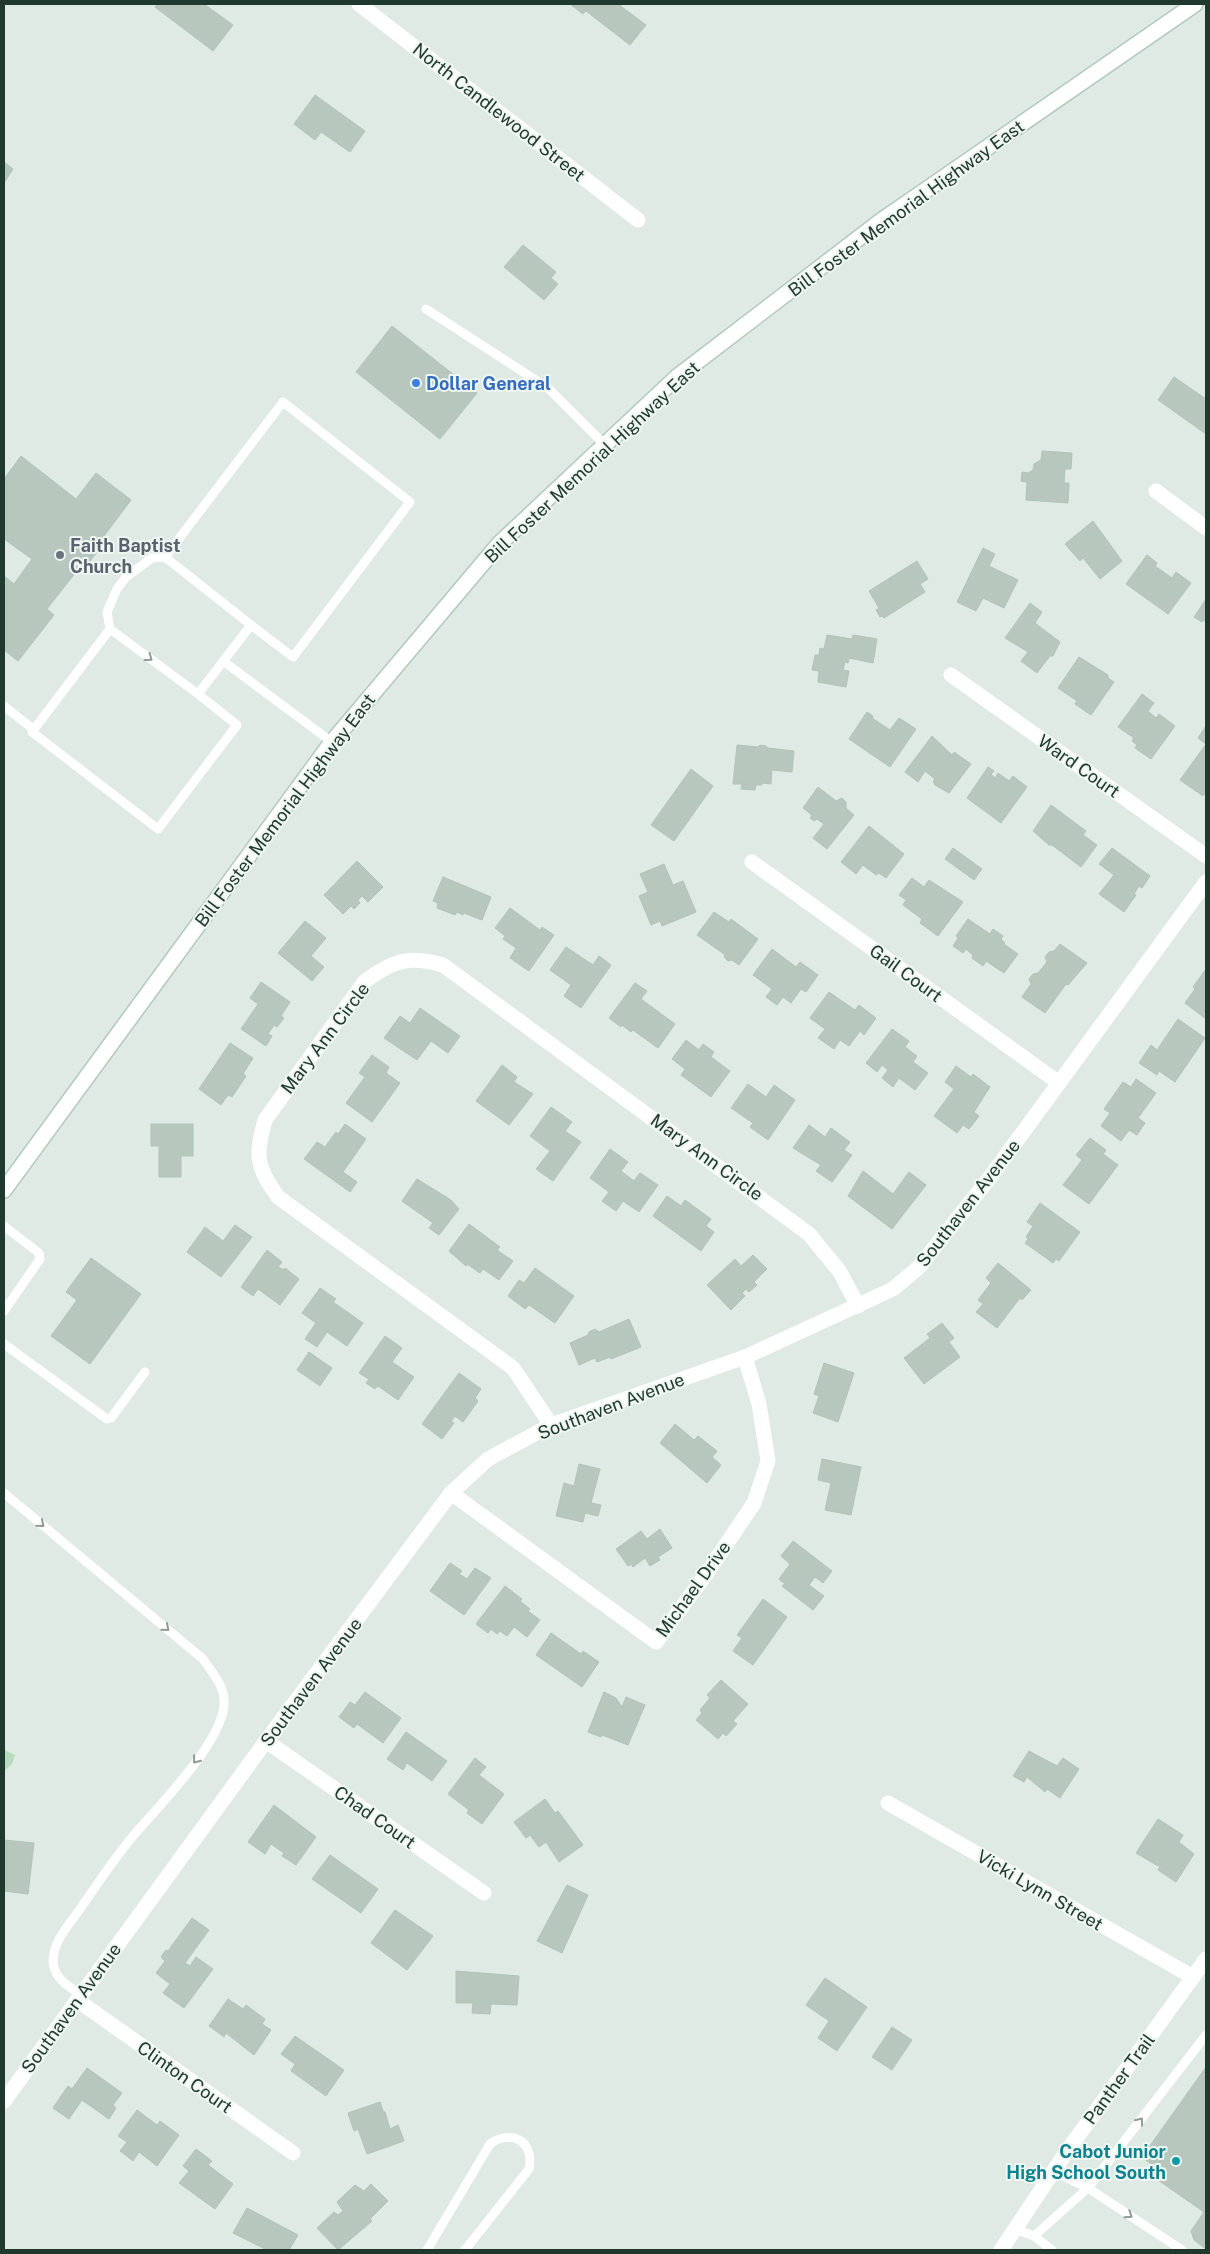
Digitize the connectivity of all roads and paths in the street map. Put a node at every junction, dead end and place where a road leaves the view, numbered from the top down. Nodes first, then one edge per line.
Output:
1 (359, 4) edge
2 (1194, 4) edge
3 (638, 220) dead end
4 (426, 309) dead end
5 (605, 445) junction
6 (1156, 491) dead end
7 (1206, 528) edge
8 (165, 557) junction
9 (251, 625) junction
10 (110, 629) junction
11 (223, 661) junction
12 (951, 675) dead end
13 (198, 694) junction
14 (4, 706) edge
15 (33, 729) junction
16 (332, 742) junction
17 (1206, 856) edge
18 (752, 862) dead end
19 (1206, 882) edge
20 (1060, 1084) junction
21 (4, 1190) edge
22 (4, 1226) edge
23 (858, 1306) junction
24 (4, 1311) edge
25 (4, 1344) edge
26 (745, 1357) junction
27 (145, 1372) dead end
28 (551, 1425) junction
29 (4, 1493) edge
30 (451, 1493) junction
31 (266, 1741) junction
32 (888, 1803) dead end
33 (484, 1892) dead end
34 (1206, 1959) edge
35 (1192, 1977) junction
36 (79, 1998) junction
37 (1206, 2035) edge
38 (4, 2101) edge
39 (293, 2153) dead end
40 (1054, 2172) junction
41 (1088, 2188) junction
42 (1015, 2229) junction
43 (1034, 2236) junction
44 (427, 2250) edge
45 (465, 2250) edge
46 (1001, 2250) edge
47 (1052, 2250) edge
48 (1182, 2250) edge

1 - 3 street, North Candlewood Street
2 - 5 street, Bill Foster Memorial Highway East
4 - 5 lane
5 - 16 street, Bill Foster Memorial Highway East
6 - 7 street
8 - 9 lane
8 - 9 lane
8 - 10 lane
9 - 11 lane
10 -> 13 lane
10 - 15 lane
11 - 13 lane
11 - 16 lane
12 - 17 street, Ward Court
13 - 15 lane
14 - 15 lane
16 - 21 street, Bill Foster Memorial Highway East
18 - 20 street, Gail Court
19 - 20 street, Southaven Avenue
20 - 23 street, Southaven Avenue
22 - 24 lane
23 - 26 street, Southaven Avenue
23 - 28 street, Mary Ann Circle
25 - 27 lane
26 - 28 street, Southaven Avenue
26 - 30 street, Michael Drive
28 - 30 street, Southaven Avenue
29 -> 36 lane
30 - 31 street, Southaven Avenue
31 - 33 street, Chad Court
31 - 36 street, Southaven Avenue
32 - 35 street, Vicki Lynn Street
34 - 35 street, Panther Trail
35 - 40 street, Panther Trail
36 - 38 street, Southaven Avenue
36 - 39 street, Clinton Court
41 -> 37 lane
40 - 41 lane
40 - 42 street, Panther Trail
41 - 43 lane
41 -> 48 lane
42 - 43 lane
42 - 46 street, Panther Trail
43 - 47 lane
44 - 45 lane

